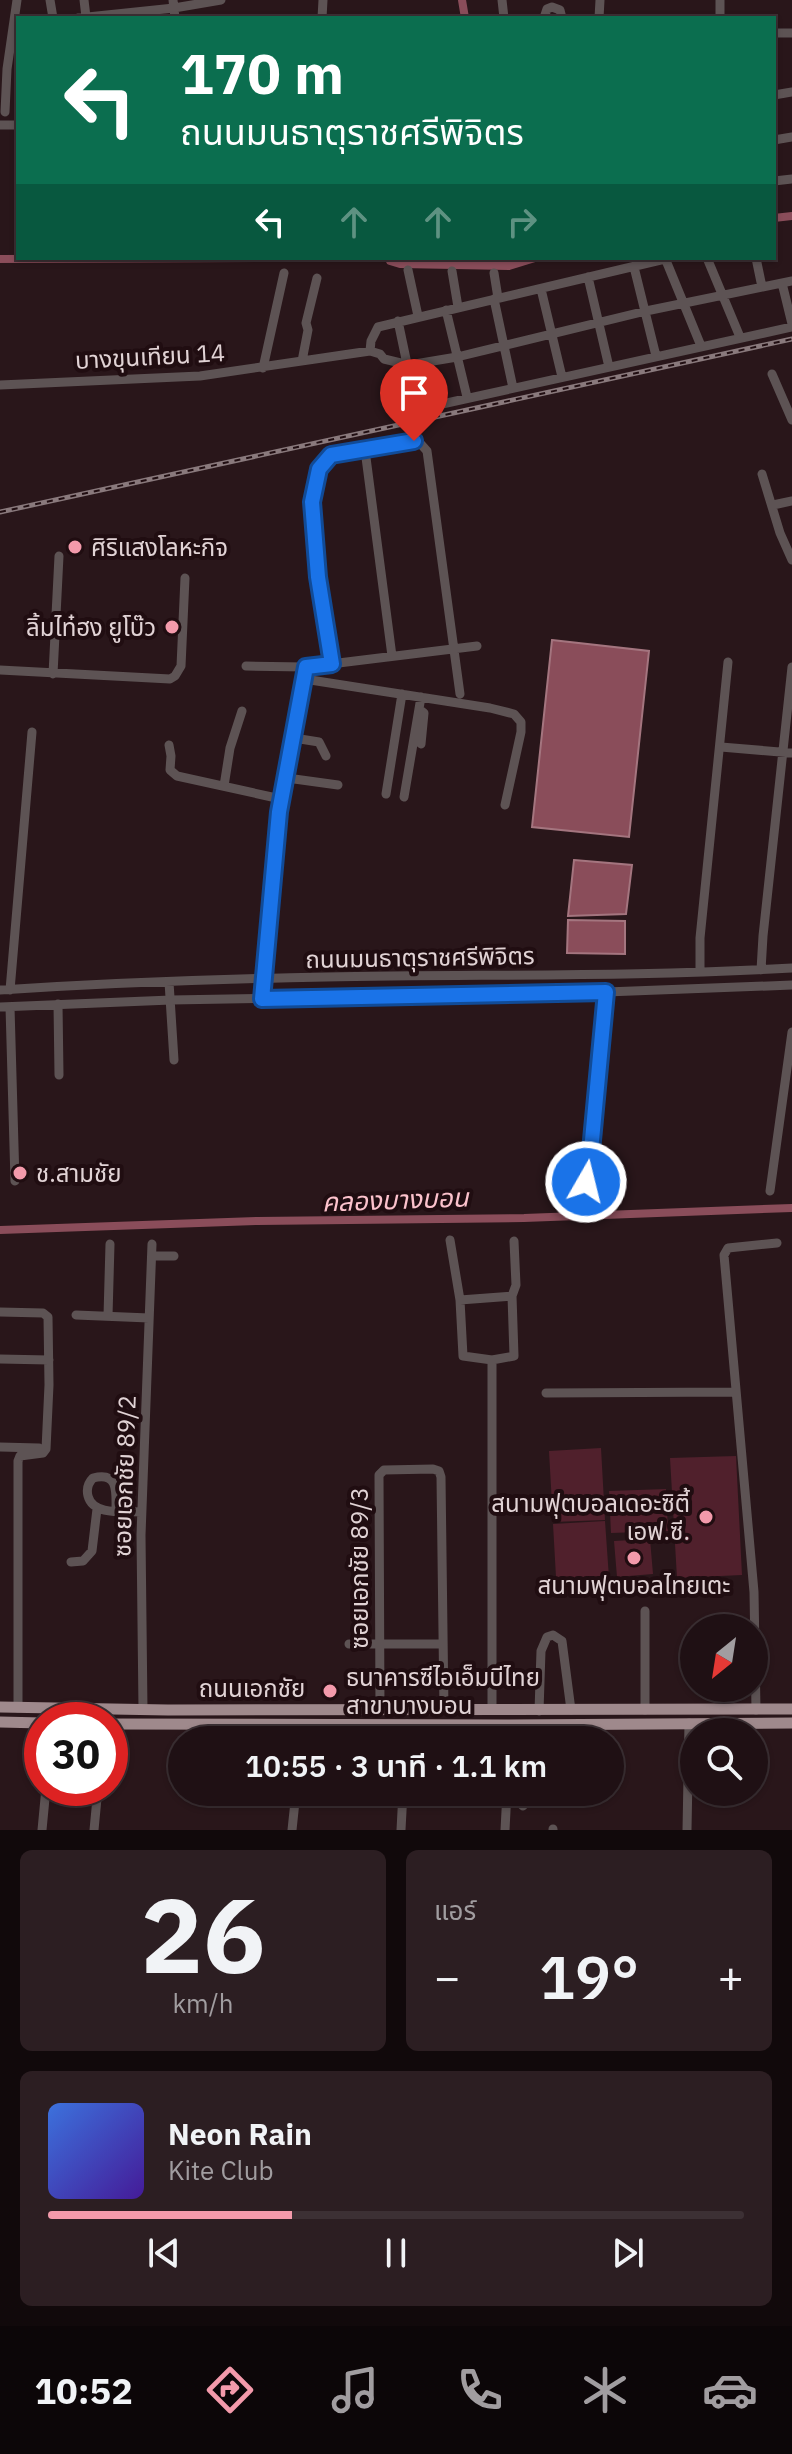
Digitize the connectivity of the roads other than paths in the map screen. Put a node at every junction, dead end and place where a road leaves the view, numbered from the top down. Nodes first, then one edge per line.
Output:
1 (127, 0) edge
2 (214, 0) edge
3 (221, 0) edge
4 (547, 4) edge
5 (174, 9) edge
6 (129, 15) edge
7 (108, 16) edge
8 (561, 16) edge
9 (16, 24) edge
10 (3, 68) edge
11 (5, 112) dead end
12 (661, 260) edge
13 (665, 260) edge
14 (708, 260) edge
15 (756, 260) edge
16 (634, 267) junction
17 (408, 270) dead end
18 (452, 271) dead end
19 (284, 273) dead end
20 (494, 273) dead end
21 (588, 277) junction
22 (317, 278) dead end
23 (787, 282) edge
24 (762, 287) junction
25 (541, 289) junction
26 (723, 295) junction
27 (496, 298) junction
28 (683, 303) junction
29 (458, 307) junction
30 (446, 310) junction
31 (646, 311) junction
32 (418, 316) junction
33 (398, 321) junction
34 (599, 323) junction
35 (792, 325) edge
36 (552, 334) junction
37 (740, 337) junction
38 (503, 345) junction
39 (701, 346) junction
40 (362, 352) junction
41 (656, 356) junction
42 (457, 357) junction
43 (302, 361) junction
44 (409, 365) junction
45 (609, 367) junction
46 (263, 368) junction
47 (772, 374) dead end
48 (562, 377) junction
49 (0, 385) edge
50 (513, 388) junction
51 (467, 397) junction
52 (792, 420) edge
53 (365, 450) junction
54 (762, 474) dead end
55 (792, 501) edge
56 (773, 505) junction
57 (59, 556) dead end
58 (792, 560) edge
59 (185, 578) dead end
60 (477, 646) dead end
61 (453, 649) junction
62 (392, 656) junction
63 (728, 662) dead end
64 (332, 664) junction
65 (246, 666) dead end
66 (306, 667) junction
67 (792, 667) edge
68 (0, 670) edge
69 (53, 674) junction
70 (304, 679) junction
71 (402, 694) junction
72 (460, 694) dead end
73 (421, 697) junction
74 (419, 709) junction
75 (242, 711) dead end
76 (32, 732) dead end
77 (294, 738) junction
78 (421, 744) dead end
79 (169, 745) dead end
80 (721, 747) junction
81 (788, 753) edge
82 (326, 756) dead end
83 (287, 778) junction
84 (338, 785) dead end
85 (224, 786) junction
86 (386, 794) dead end
87 (404, 797) dead end
88 (281, 799) junction
89 (505, 805) dead end
90 (0, 966) edge
91 (11, 967) junction
92 (792, 968) edge
93 (761, 970) junction
94 (700, 972) junction
95 (263, 979) junction
96 (169, 982) junction
97 (792, 985) edge
98 (5, 990) edge
99 (606, 992) junction
100 (262, 999) junction
101 (171, 1000) junction
102 (58, 1004) junction
103 (5, 1007) edge
104 (792, 1032) edge
105 (174, 1060) dead end
106 (59, 1075) dead end
107 (589, 1172) junction
108 (606, 1176) dead end
109 (15, 1181) dead end
110 (770, 1191) dead end
111 (572, 1201) dead end
112 (450, 1240) dead end
113 (514, 1241) dead end
114 (777, 1243) dead end
115 (110, 1244) dead end
116 (152, 1244) dead end
117 (152, 1256) junction
118 (174, 1256) dead end
119 (512, 1296) junction
120 (460, 1300) junction
121 (0, 1312) edge
122 (76, 1315) dead end
123 (108, 1316) junction
124 (149, 1318) junction
125 (0, 1359) edge
126 (49, 1360) junction
127 (492, 1360) junction
128 (735, 1392) junction
129 (546, 1393) dead end
130 (0, 1447) edge
131 (46, 1449) junction
132 (97, 1509) junction
133 (116, 1511) junction
134 (141, 1512) junction
135 (71, 1562) dead end
136 (645, 1611) dead end
137 (349, 1644) dead end
138 (379, 1644) junction
139 (442, 1644) junction
140 (0, 1707) edge
141 (18, 1708) junction
142 (792, 1709) edge
143 (143, 1710) junction
144 (380, 1710) junction
145 (444, 1710) junction
146 (492, 1710) junction
147 (571, 1710) junction
148 (645, 1710) junction
149 (756, 1710) junction
150 (539, 1711) junction
151 (0, 1722) edge
152 (24, 1723) edge
153 (680, 1723) edge
154 (768, 1723) edge
155 (792, 1723) edge
156 (128, 1724) edge
157 (407, 1724) joint
158 (303, 1725) joint
159 (508, 1725) joint
160 (44, 1806) edge
161 (96, 1806) edge
162 (295, 1806) edge
163 (402, 1806) edge
164 (507, 1806) edge
165 (687, 1806) edge
166 (42, 1830) edge
167 (94, 1830) edge
168 (292, 1830) edge
169 (401, 1830) edge
170 (505, 1830) edge
171 (687, 1830) edge

1 - 6 street
2 - 3 street
2 - 5 street
4 - 8 street
5 - 6 street
6 - 7 street
9 - 10 street
10 - 11 street
12 - 16 street
13 - 28 street
14 - 26 street
15 - 24 street
16 - 21 street
16 - 31 street
17 - 32 street
18 - 29 street
19 - 46 street
20 - 27 street
21 - 25 street
21 - 34 street
22 - 43 street
23 - 24 street
23 - 35 street
24 - 26 street
25 - 27 street
25 - 36 street
26 - 28 street
26 - 37 street
27 - 29 street
27 - 38 street
28 - 31 street
28 - 39 street
29 - 30 street
30 - 32 street
30 - 42 street
31 - 34 street
31 - 41 street
32 - 33 street
33 - 40 street
33 - 44 street
34 - 36 street
34 - 45 street
35 - 37 street
36 - 38 street
36 - 48 street
37 - 39 street
38 - 42 street
38 - 50 street
39 - 41 street
40 - 43 street, บางขุนเทียน 14
40 - 44 street
41 - 45 street
42 - 44 street
42 - 51 street
43 - 46 street, บางขุนเทียน 14
44 - 51 street
45 - 48 street
46 - 49 street, บางขุนเทียน 14
47 - 52 street
48 - 50 street
50 - 51 street
53 - 61 street
53 - 62 street
53 - 64 street
54 - 56 street
55 - 56 street
56 - 58 street
57 - 69 street
59 - 69 street
60 - 61 street
61 - 62 street
61 - 72 street
62 - 64 street
63 - 80 street
64 - 66 street
65 - 66 street
66 - 70 street
67 - 81 street
68 - 69 street
70 - 71 street
70 - 77 street
71 - 73 street
71 - 86 street
73 - 74 street
73 - 89 street
74 - 78 street
74 - 87 street
75 - 85 street
76 - 91 street
77 - 82 street
77 - 83 street
79 - 85 street
80 - 81 street
80 - 94 street
81 - 93 street
83 - 84 street
83 - 88 street
85 - 88 street
88 - 95 street
90 - 91 street
91 - 98 street
92 - 93 street, ถนนมนธาตุราชศรีพิจิตร
93 - 94 street, ถนนมนธาตุราชศรีพิจิตร
94 - 95 street, ถนนมนธาตุราชศรีพิจิตร
95 - 96 street, ถนนมนธาตุราชศรีพิจิตร
95 - 100 street
96 - 98 street, ถนนมนธาตุราชศรีพิจิตร
96 - 101 street
97 - 99 street, ถนนมนธาตุราชศรีพิจิตร
99 - 100 street, ถนนมนธาตุราชศรีพิจิตร
99 - 107 street
100 - 101 street, ถนนมนธาตุราชศรีพิจิตร
101 - 102 street, ถนนมนธาตุราชศรีพิจิตร
101 - 105 street
102 - 103 street, ถนนมนธาตุราชศรีพิจิตร
102 - 106 street
103 - 109 street
104 - 110 street
107 - 108 street
107 - 111 street
112 - 120 street
113 - 119 street
114 - 128 street
115 - 123 street
116 - 117 street, ซอยเอกชัย 89/2
117 - 118 street
117 - 124 street, ซอยเอกชัย 89/2
119 - 120 street
119 - 127 street
120 - 127 street
121 - 126 street
122 - 123 street
123 - 124 street
124 - 134 street, ซอยเอกชัย 89/2
125 - 126 street
126 - 131 street
127 - 146 street
128 - 129 street
128 - 149 street
130 - 131 street
131 - 141 street
132 - 133 street
132 - 133 street
132 - 135 street
133 - 134 street
134 - 143 street, ซอยเอกชัย 89/2
136 - 148 street
137 - 138 street
138 - 139 street
138 - 139 street, ซอยเอกชัย 89/3
138 - 144 street, ซอยเอกชัย 89/3
139 - 145 street
140 - 141 main road, ถนนเอกชัย
141 - 143 main road, ถนนเอกชัย
142 - 149 main road, ถนนเอกชัย
143 - 144 main road, ถนนเอกชัย
144 - 145 main road, ถนนเอกชัย
145 - 146 main road, ถนนเอกชัย
146 - 150 main road, ถนนเอกชัย
147 - 148 main road, ถนนเอกชัย
147 - 150 main road, ถนนเอกชัย
147 - 150 street
148 - 149 main road, ถนนเอกชัย
151 - 152 main road
153 - 159 main road, ถนนเอกชัย
154 - 155 main road, ถนนเอกชัย
156 - 158 main road, ถนนเอกชัย
157 - 158 main road, ถนนเอกชัย
157 - 159 main road, ถนนเอกชัย
160 - 166 street
161 - 167 street
162 - 168 street
163 - 169 street
164 - 170 street
165 - 171 street

